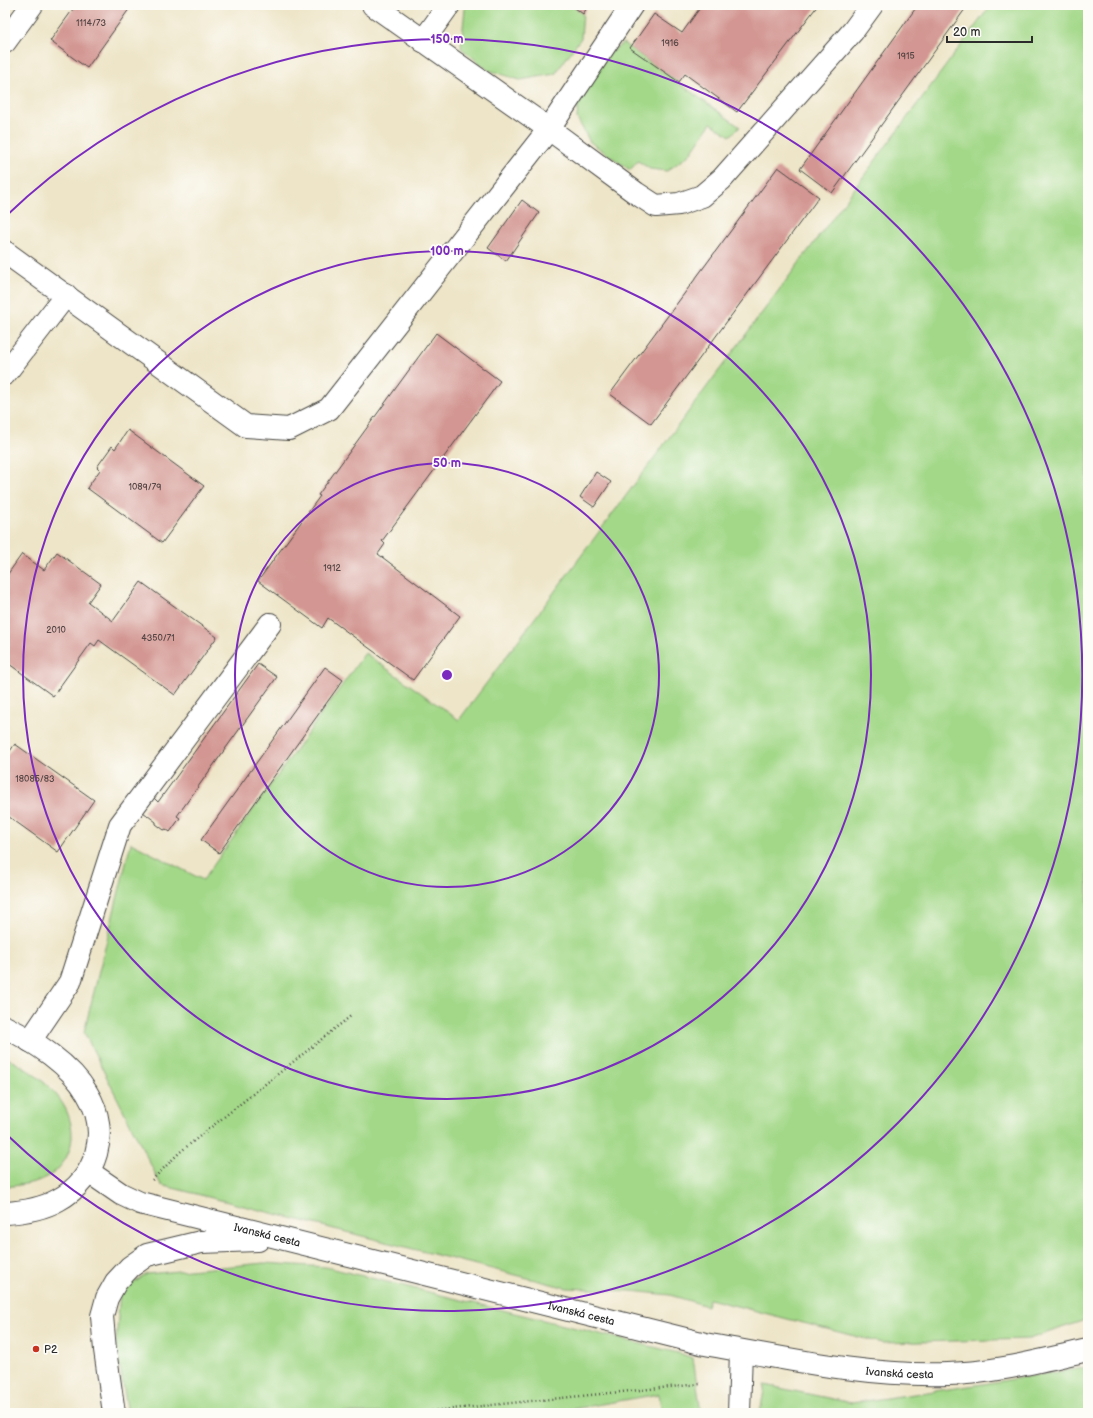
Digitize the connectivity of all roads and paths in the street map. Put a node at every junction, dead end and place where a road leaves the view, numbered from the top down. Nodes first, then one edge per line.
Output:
1 (32, 5) edge
2 (373, 5) edge
3 (449, 5) edge
4 (632, 5) edge
5 (872, 5) edge
6 (423, 41) junction
7 (5, 42) edge
8 (549, 129) junction
9 (5, 252) edge
10 (66, 295) junction
11 (5, 374) edge
12 (270, 624) dead end
13 (352, 1015) dead end
14 (5, 1027) edge
15 (30, 1041) junction
16 (89, 1172) junction
17 (140, 1203) junction
18 (5, 1213) edge
19 (283, 1239) junction
20 (1088, 1350) edge
21 (741, 1351) junction
22 (700, 1384) dead end
23 (114, 1413) edge
24 (412, 1413) edge
25 (739, 1413) edge

1 - 7 street
2 - 6 street
3 - 6 street
4 - 8 street
5 - 8 street
6 - 8 street
8 - 10 street
9 - 10 street
10 - 11 street
12 - 15 street
13 - 17 path
14 - 15 street
15 - 16 street
16 - 17 street, Ivanská cesta
16 - 18 street
17 - 19 street, Ivanská cesta
19 - 21 street, Ivanská cesta
19 - 23 street
20 - 21 street, Ivanská cesta
21 - 25 street
22 - 24 path

